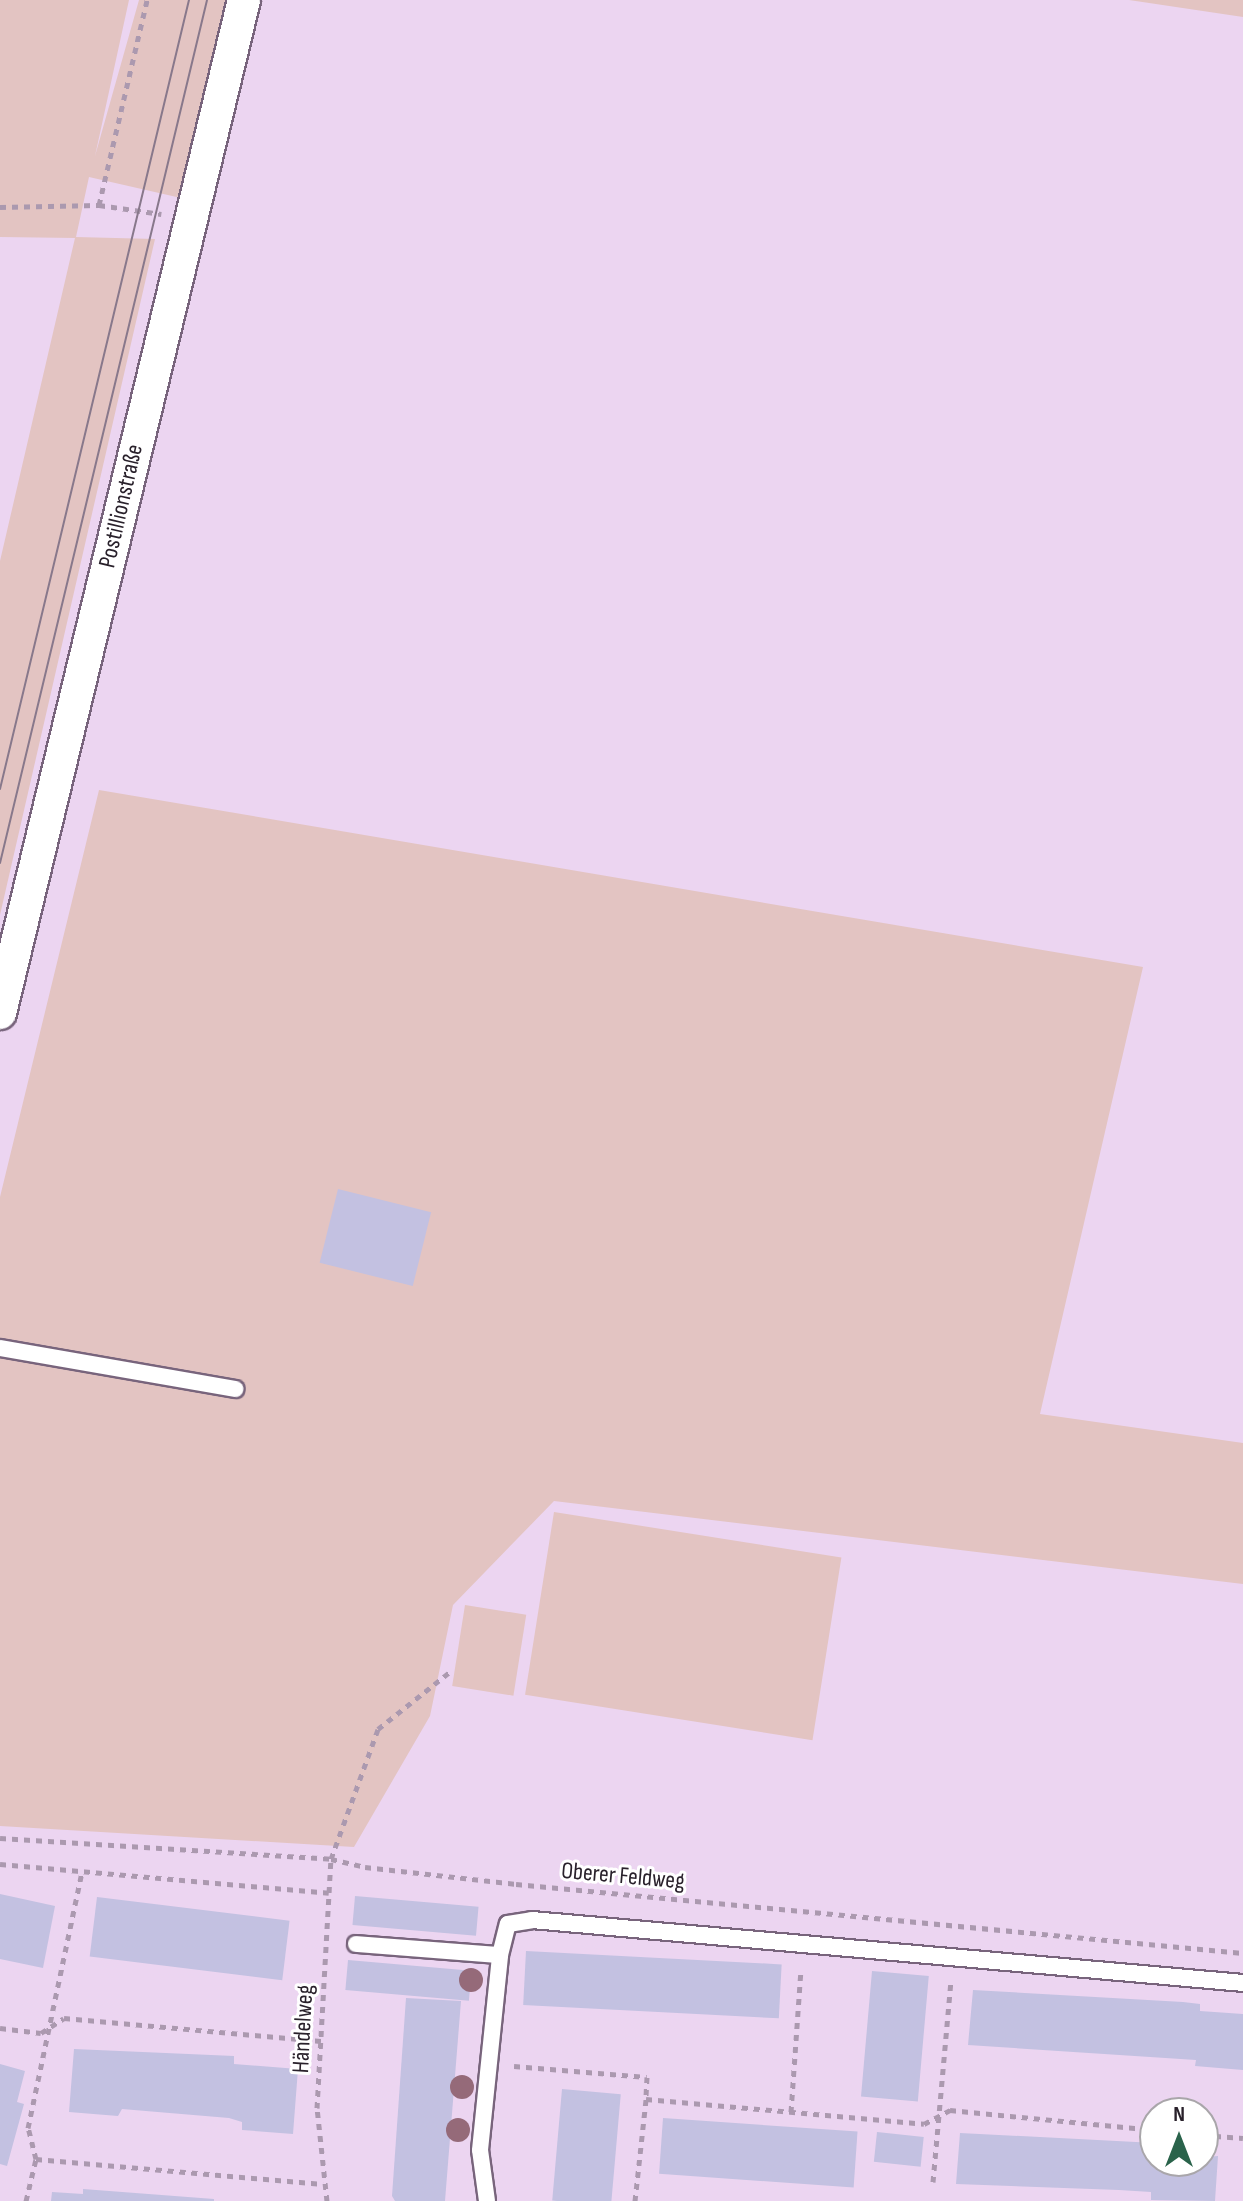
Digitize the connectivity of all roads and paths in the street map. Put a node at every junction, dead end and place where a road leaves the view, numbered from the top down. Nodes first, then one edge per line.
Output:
1 (147, 0) edge
2 (244, 0) edge
3 (99, 205) junction
4 (0, 207) edge
5 (190, 219) junction
6 (0, 1013) edge
7 (0, 1348) edge
8 (235, 1389) dead end
9 (451, 1671) dead end
10 (0, 1838) edge
11 (331, 1859) junction
12 (0, 1864) edge
13 (82, 1872) junction
14 (329, 1893) junction
15 (356, 1944) dead end
16 (803, 1944) junction
17 (1243, 1953) edge
18 (500, 1955) junction
19 (952, 1957) junction
20 (1243, 1983) edge
21 (53, 2024) junction
22 (0, 2028) edge
23 (321, 2041) junction
24 (488, 2064) junction
25 (646, 2099) junction
26 (791, 2112) junction
27 (941, 2116) junction
28 (1139, 2128) edge
29 (1219, 2136) edge
30 (1243, 2138) edge
31 (36, 2159) junction
32 (933, 2182) dead end
33 (323, 2184) junction
34 (26, 2201) edge
35 (327, 2201) edge
36 (487, 2201) edge
37 (635, 2201) edge

1 - 3 path
2 - 5 street, Postillionstraße
3 - 4 path
3 - 5 path
5 - 6 street, Postillionstraße
7 - 8 lane
9 - 11 path, Händelweg
10 - 11 path, Oberer Feldweg
11 - 14 path, Händelweg
11 - 17 path, Oberer Feldweg
12 - 13 path
13 - 14 path
13 - 21 path
14 - 23 path, Händelweg
15 - 18 lane
16 - 18 lane
16 - 19 lane
16 - 26 path
18 - 24 lane
19 - 20 lane
19 - 27 path
21 - 22 path
21 - 23 path
21 - 31 path
23 - 33 path, Händelweg
24 - 25 path
24 - 36 lane
25 - 26 path
25 - 37 path
26 - 27 path
27 - 28 path
27 - 32 path
29 - 30 path
31 - 33 path
31 - 34 path
33 - 35 path, Händelweg

